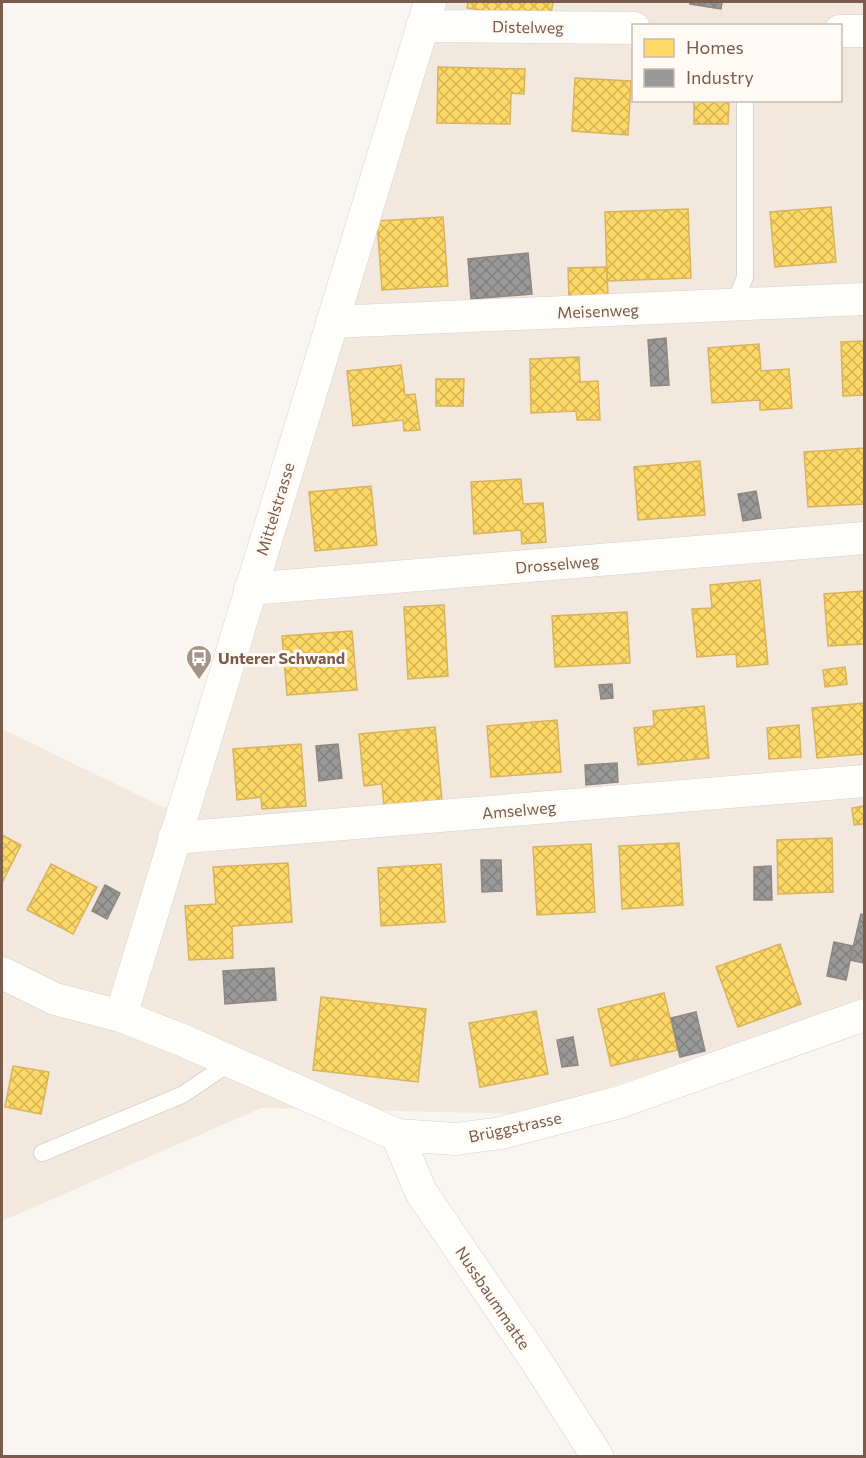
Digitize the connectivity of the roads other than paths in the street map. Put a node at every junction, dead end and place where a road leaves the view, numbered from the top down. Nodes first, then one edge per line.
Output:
1 (426, 14) edge
2 (632, 28) edge
3 (842, 31) edge
4 (864, 31) edge
5 (745, 102) edge
6 (864, 299) edge
7 (734, 305) junction
8 (332, 322) junction
9 (864, 538) edge
10 (250, 589) junction
11 (864, 781) edge
12 (174, 838) junction
13 (2, 973) edge
14 (864, 1015) edge
15 (121, 1016) junction
16 (231, 1062) junction
17 (397, 1135) junction
18 (42, 1153) dead end
19 (597, 1456) edge

1 - 2 street, Distelweg
1 - 8 street, Mittelstrasse
3 - 4 street
5 - 7 lane
6 - 7 street, Meisenweg
7 - 8 street, Meisenweg
8 - 10 street, Mittelstrasse
9 - 10 street, Drosselweg
10 - 12 street, Mittelstrasse
11 - 12 street, Amselweg
12 - 15 street, Mittelstrasse
13 - 15 street, Brüggstrasse
14 - 17 street, Brüggstrasse
15 - 16 street, Brüggstrasse
16 - 17 street, Brüggstrasse
16 - 18 lane
17 - 19 street, Nussbaummatte

